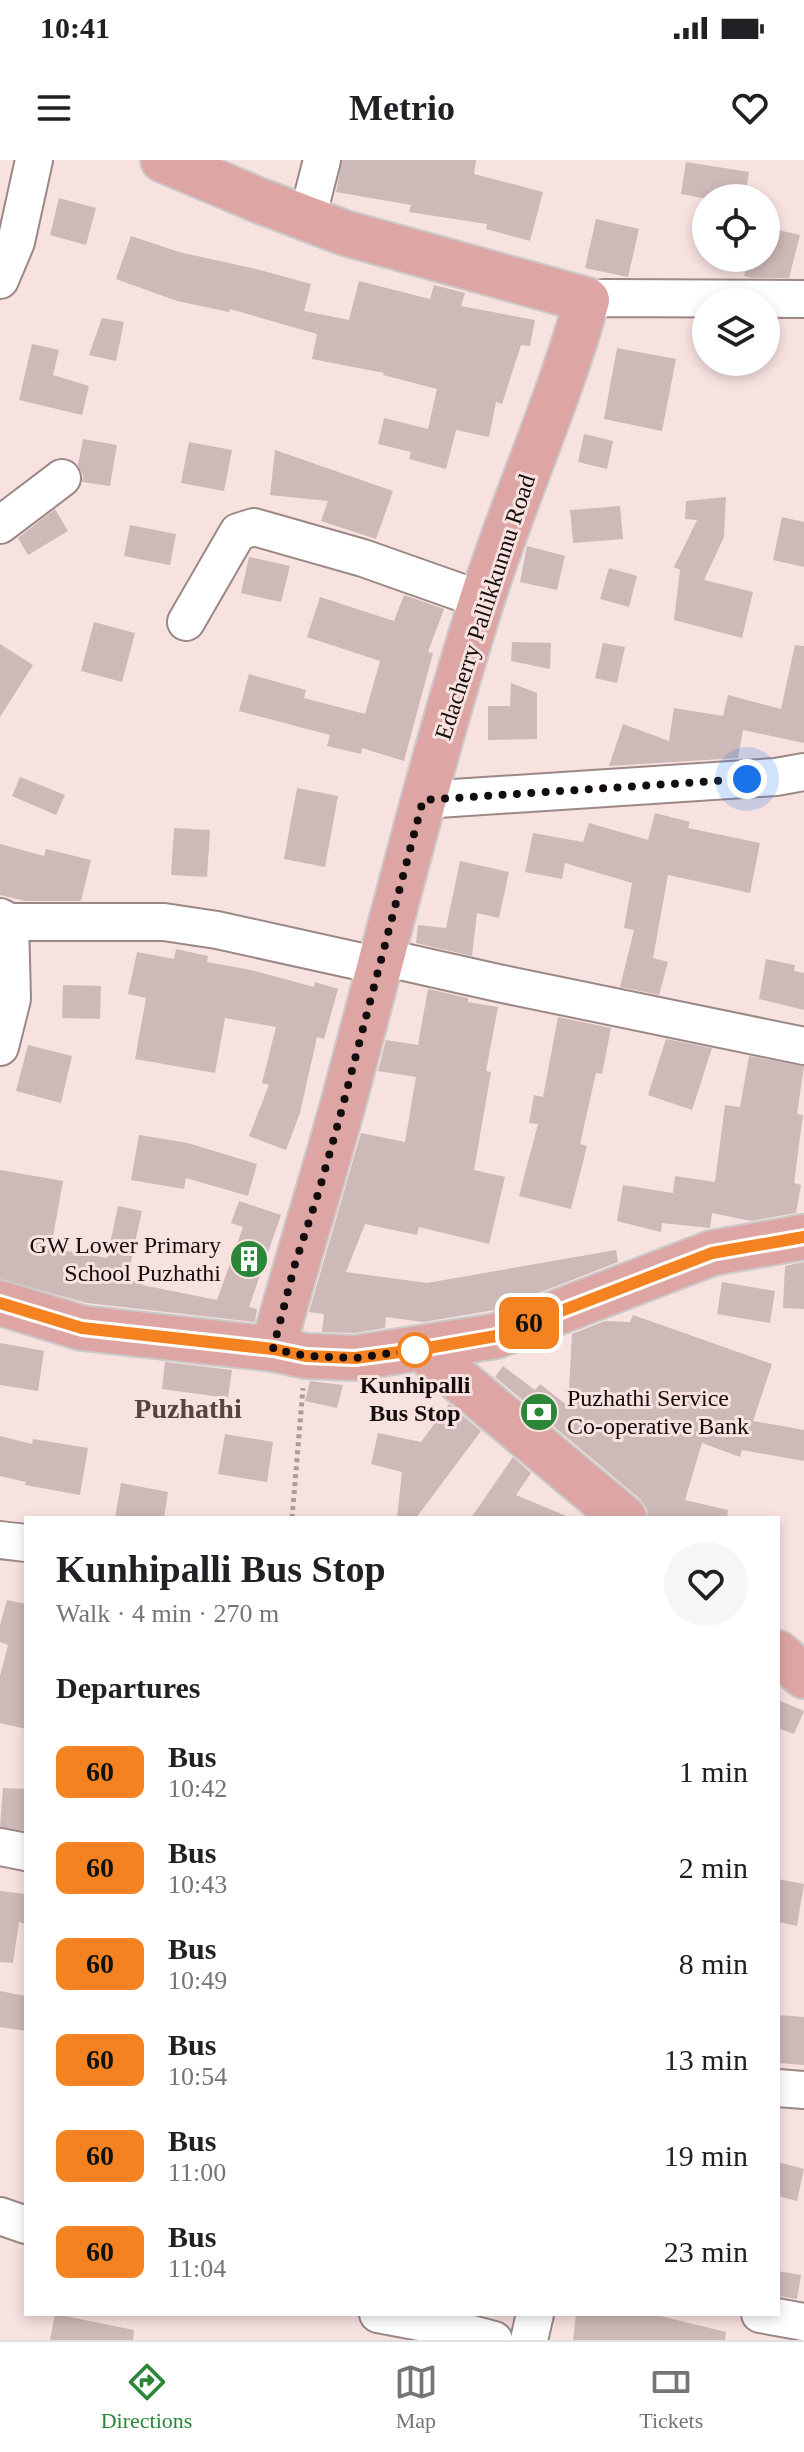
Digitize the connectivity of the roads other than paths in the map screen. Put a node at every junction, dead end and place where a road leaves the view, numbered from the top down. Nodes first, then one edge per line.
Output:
1 (34, 160) edge
2 (163, 160) edge
3 (322, 160) edge
4 (307, 219) junction
5 (0, 280) edge
6 (804, 299) edge
7 (587, 300) junction
8 (62, 478) dead end
9 (0, 525) edge
10 (482, 600) junction
11 (186, 622) dead end
12 (804, 772) edge
13 (423, 800) junction
14 (5, 920) edge
15 (381, 961) junction
16 (804, 1046) edge
17 (0, 1047) edge
18 (804, 1237) edge
19 (0, 1303) edge
20 (422, 1349) junction
21 (290, 1352) junction
22 (622, 1516) edge
23 (0, 1540) edge
24 (24, 1543) edge
25 (780, 1655) edge
26 (804, 1676) edge
27 (0, 1847) edge
28 (24, 1852) edge
29 (780, 2088) edge
30 (804, 2090) edge
31 (0, 2216) edge
32 (24, 2224) edge
33 (388, 2316) edge
34 (535, 2316) edge
35 (771, 2316) edge
36 (804, 2322) edge
37 (494, 2340) edge
38 (529, 2340) edge

1 - 5 street
2 - 4 main road
3 - 4 street
4 - 7 main road
6 - 7 street
7 - 10 main road, Edacherry Pallikkunnu Road
8 - 9 street
10 - 11 street
10 - 13 main road, Edacherry Pallikkunnu Road
12 - 13 street
13 - 15 main road, Edacherry Pallikkunnu Road
14 - 15 street
14 - 17 street
15 - 16 street
15 - 21 main road, Edacherry Pallikkunnu Road
18 - 20 main road
19 - 21 main road
20 - 21 main road
20 - 22 main road
23 - 24 street
25 - 26 main road
27 - 28 street
29 - 30 street
31 - 32 street
33 - 37 street
34 - 38 street
35 - 36 street

